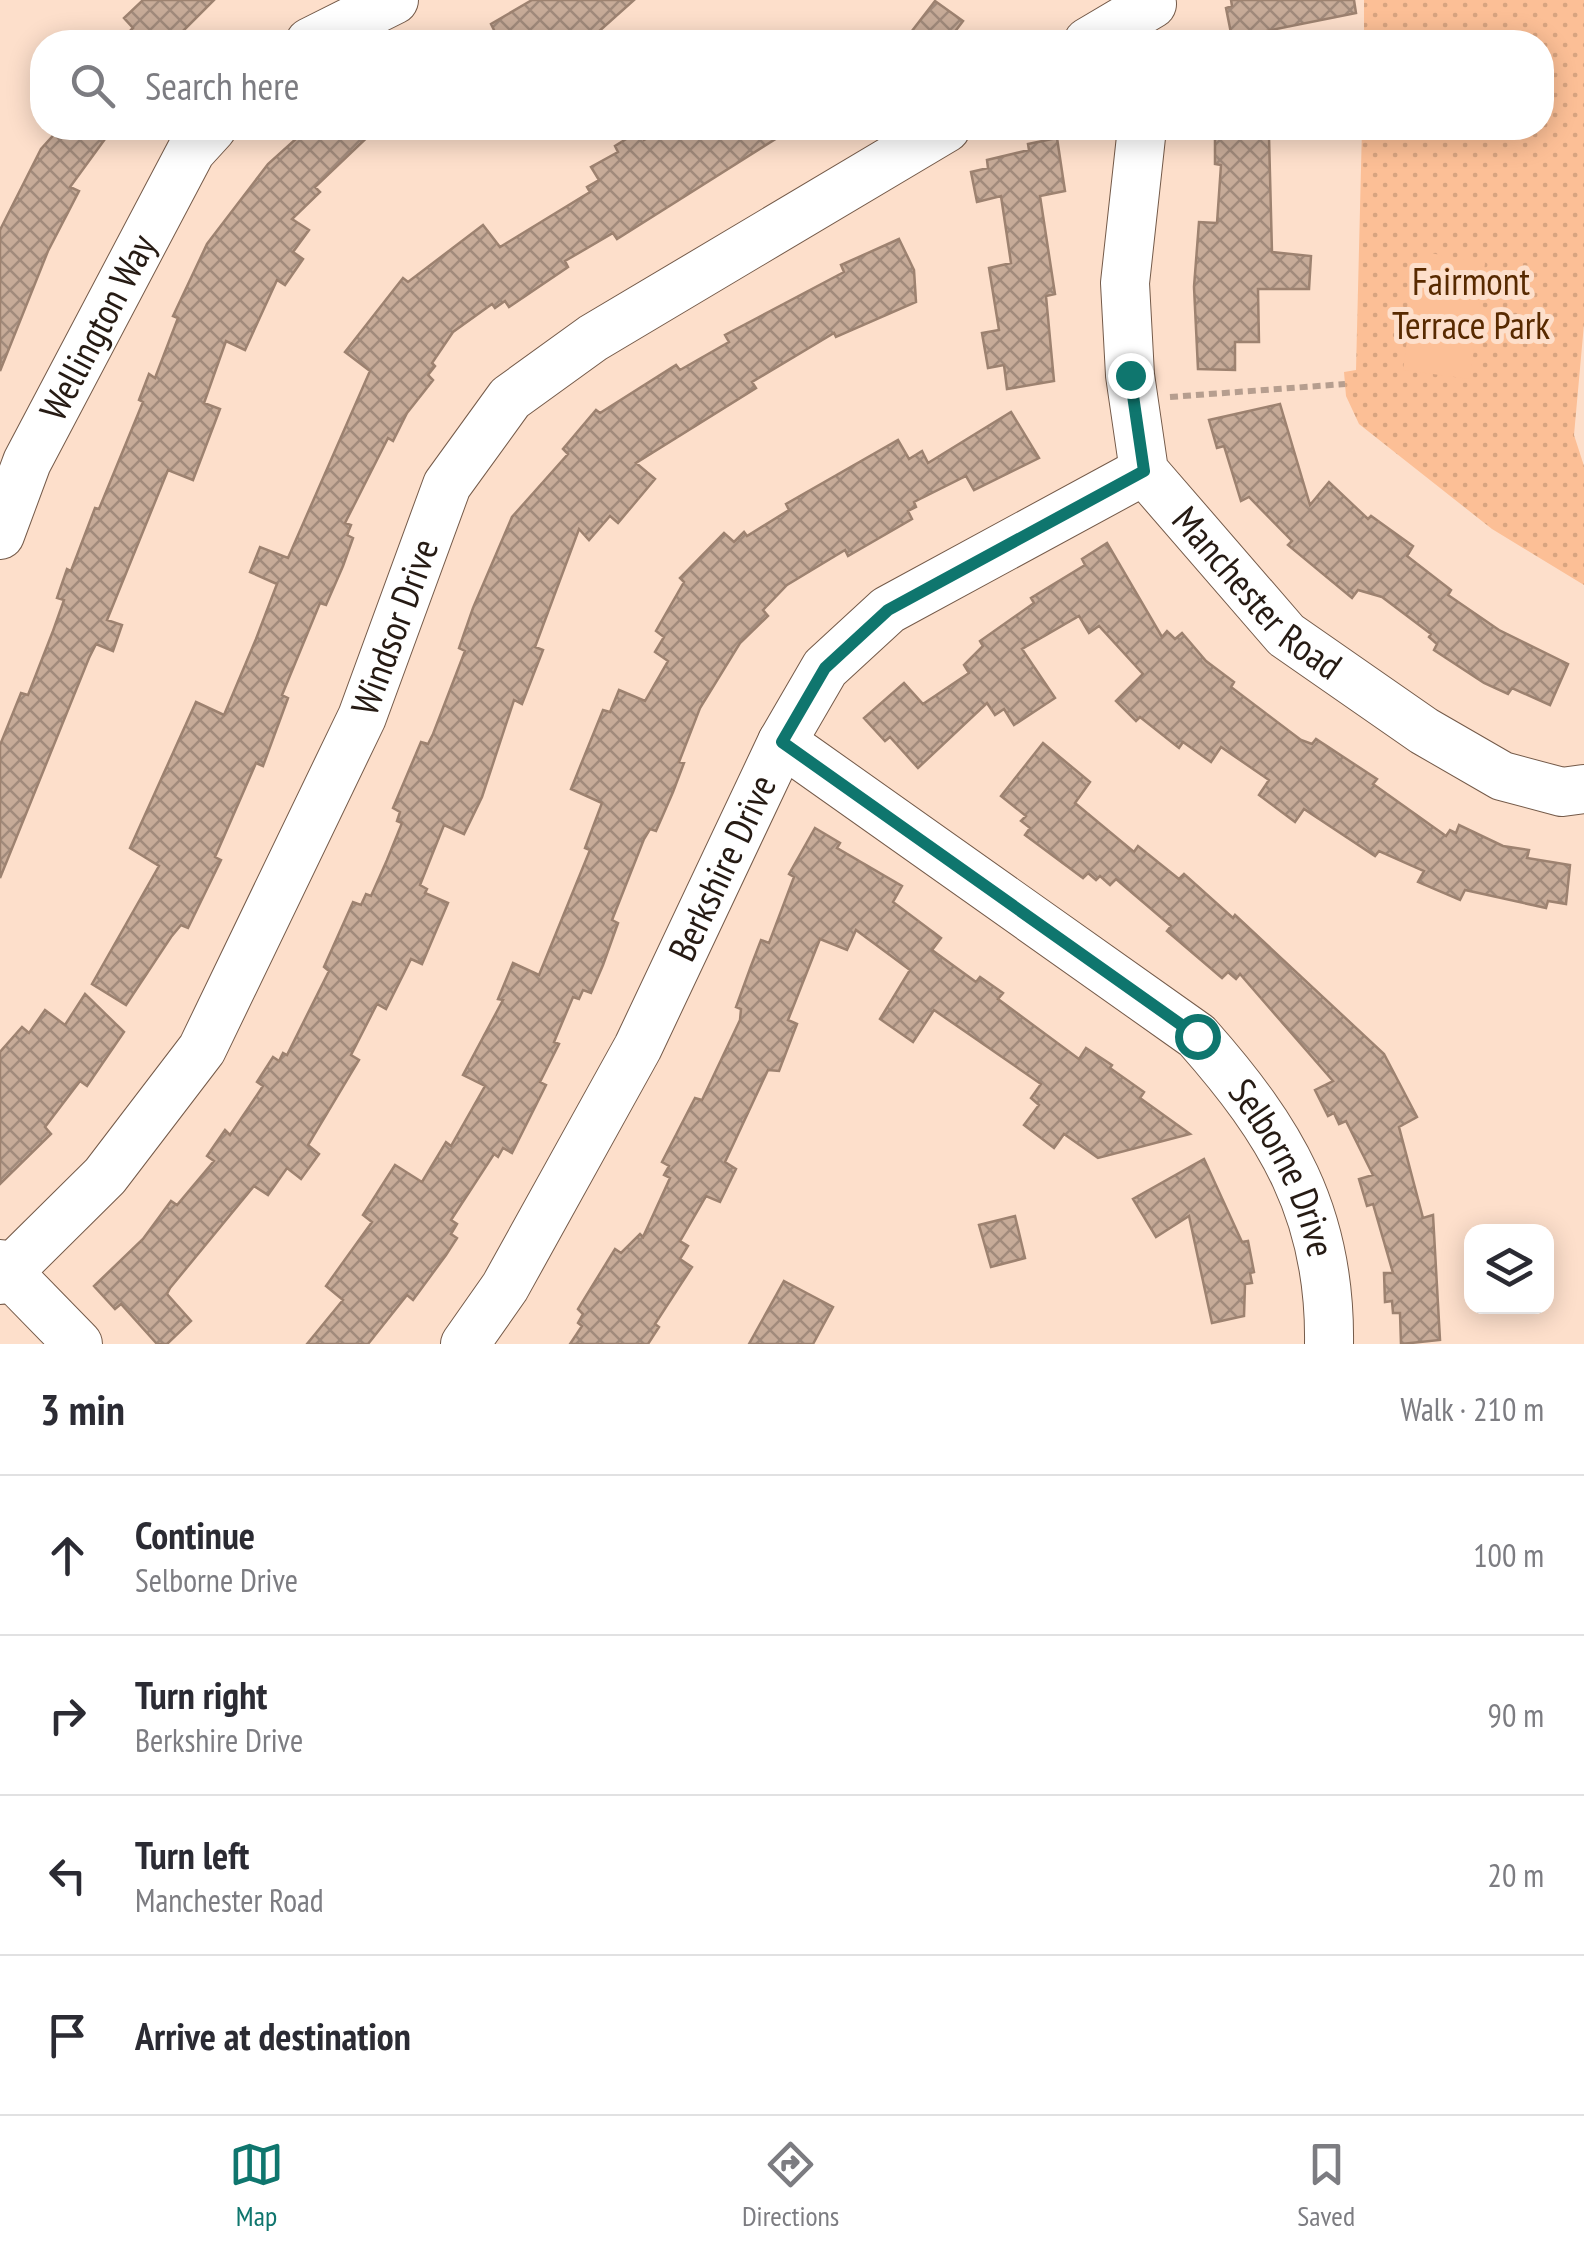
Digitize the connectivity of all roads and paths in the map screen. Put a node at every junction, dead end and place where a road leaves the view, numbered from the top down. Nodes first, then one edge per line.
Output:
1 (394, 0) edge
2 (1150, 16) edge
3 (334, 30) edge
4 (1117, 30) edge
5 (202, 140) edge
6 (926, 140) edge
7 (1141, 140) edge
8 (1345, 384) dead end
9 (1134, 400) junction
10 (1144, 471) junction
11 (0, 535) edge
12 (782, 742) junction
13 (1584, 790) edge
14 (3, 1272) edge
15 (78, 1344) edge
16 (465, 1344) edge
17 (1329, 1344) edge

1 - 3 street
2 - 4 street
5 - 11 street, Wellington Way
6 - 14 street, Windsor Drive
7 - 9 street, Manchester Road
8 - 9 path
9 - 10 street, Manchester Road
10 - 12 street, Berkshire Drive
10 - 13 street, Manchester Road
12 - 16 street, Berkshire Drive
12 - 17 street, Selborne Drive
14 - 15 street

